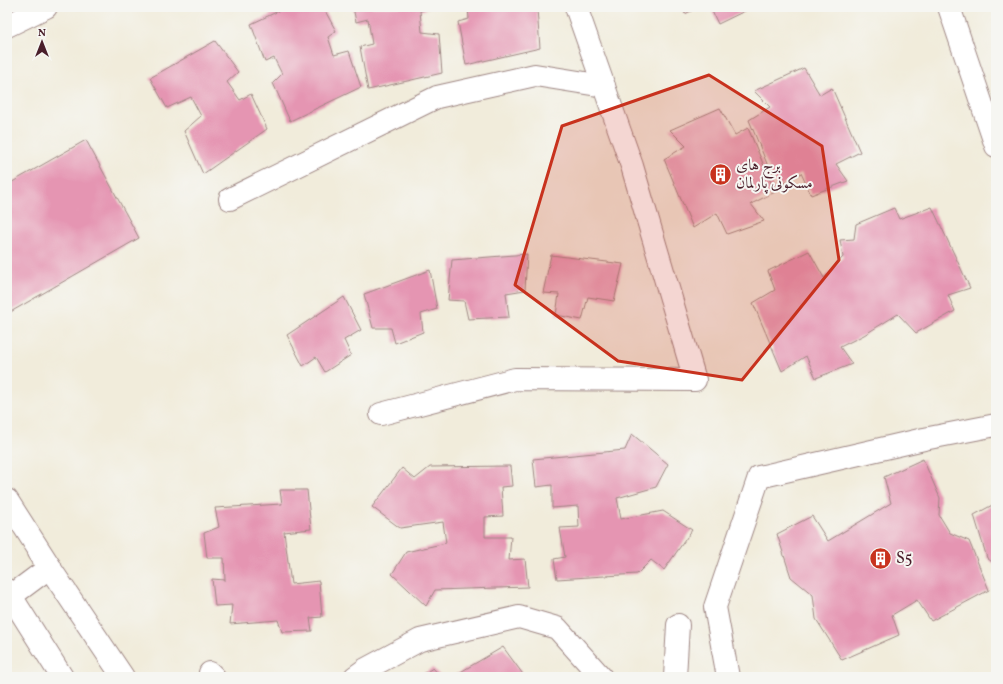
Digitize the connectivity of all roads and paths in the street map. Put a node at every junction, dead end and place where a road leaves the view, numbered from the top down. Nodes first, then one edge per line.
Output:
1 (46, 7) edge
2 (576, 7) edge
3 (949, 7) edge
4 (7, 26) edge
5 (604, 86) junction
6 (996, 146) edge
7 (230, 199) dead end
8 (381, 414) dead end
9 (996, 425) edge
10 (7, 500) edge
11 (7, 507) edge
12 (50, 567) junction
13 (9, 593) edge
14 (678, 625) dead end
15 (62, 677) edge
16 (123, 677) edge
17 (355, 677) edge
18 (601, 677) edge
19 (675, 677) edge
20 (728, 677) edge

1 - 4 main road
2 - 5 main road
3 - 6 main road
5 - 7 main road
5 - 8 main road
9 - 20 main road
10 - 12 main road
11 - 12 main road
12 - 13 main road
12 - 16 main road
13 - 15 main road
14 - 19 main road
17 - 18 main road

